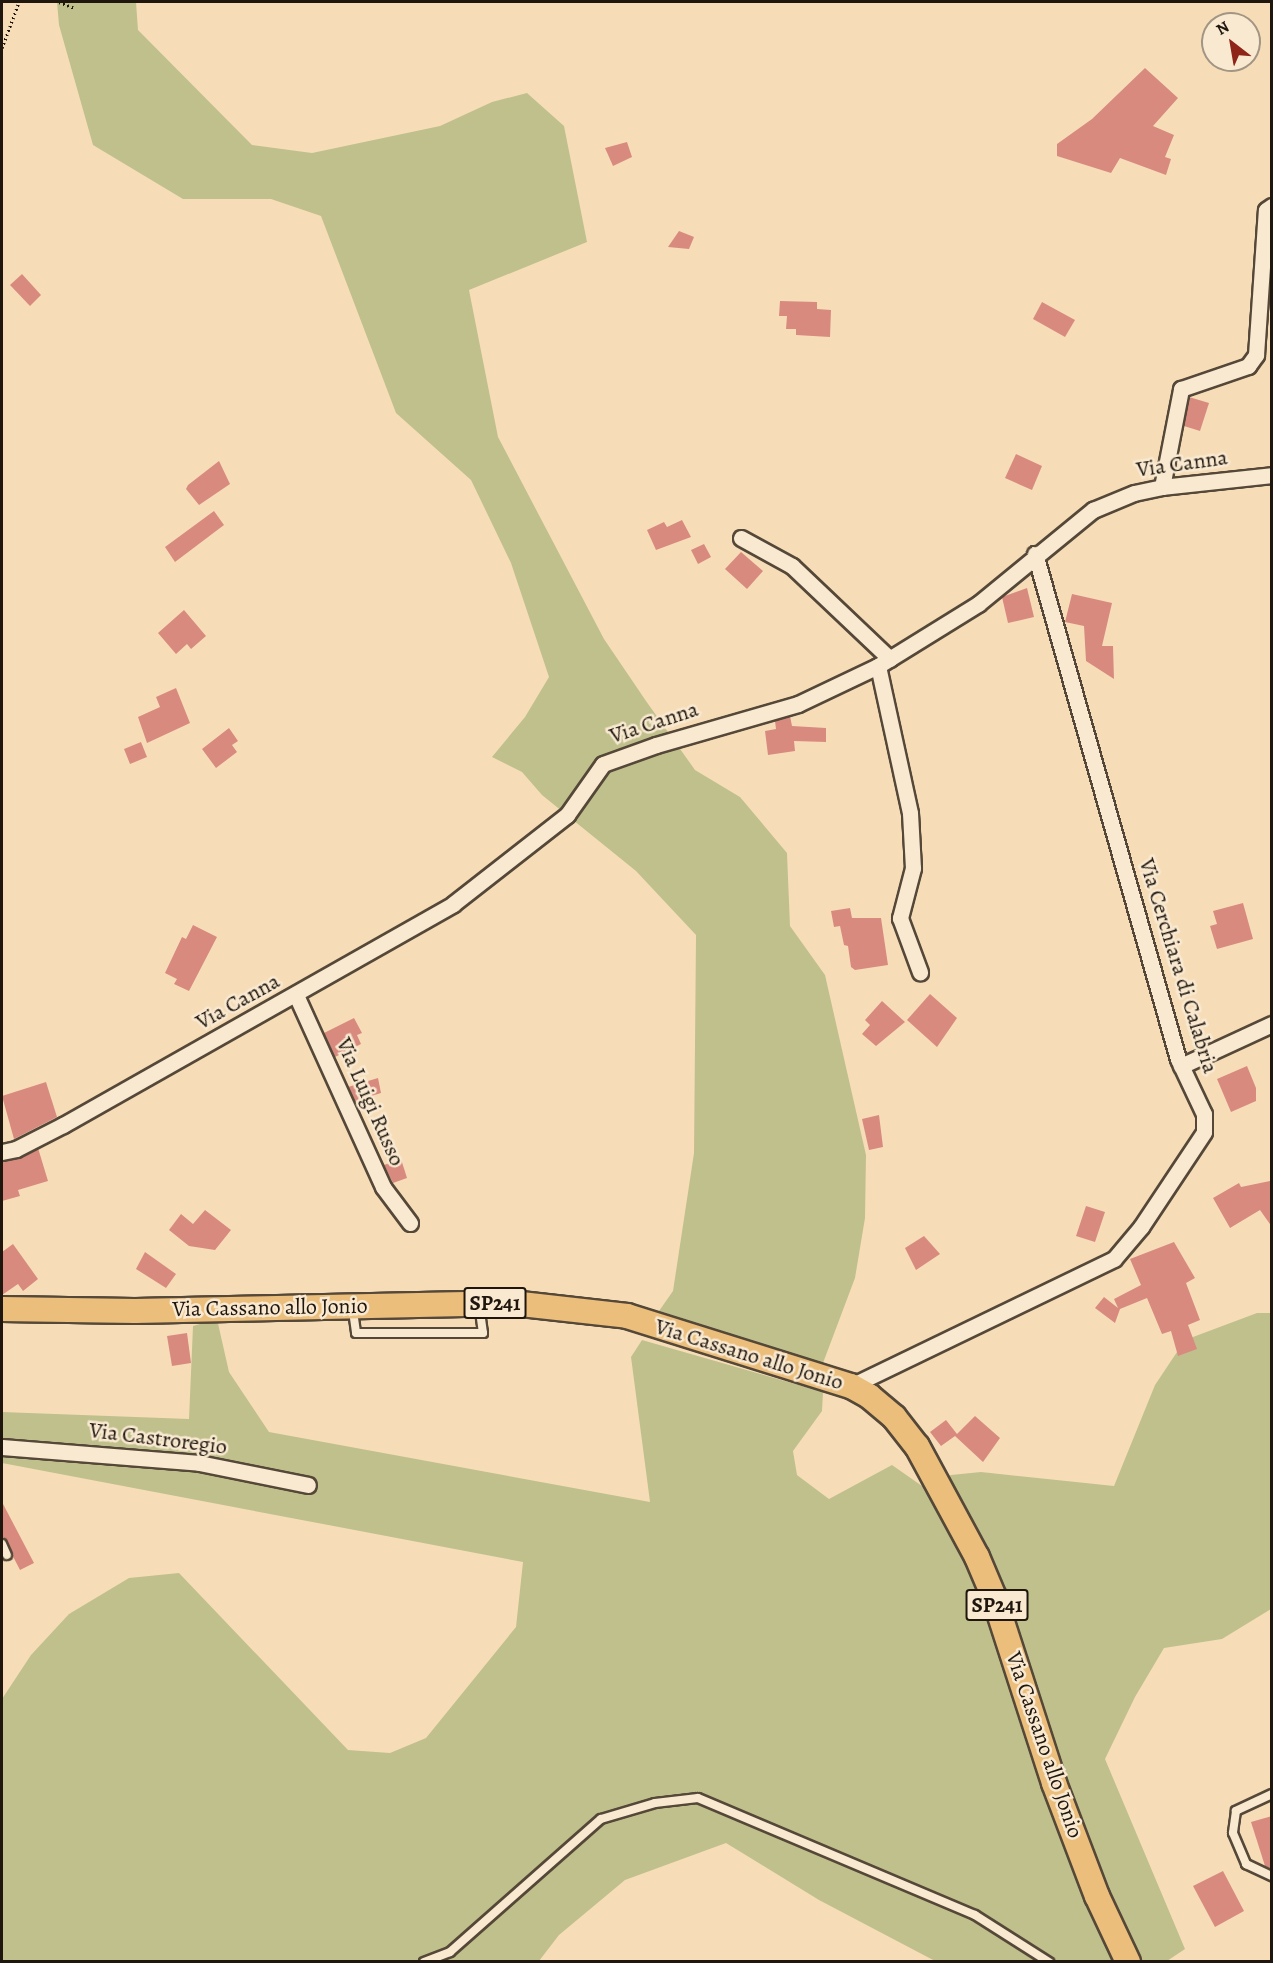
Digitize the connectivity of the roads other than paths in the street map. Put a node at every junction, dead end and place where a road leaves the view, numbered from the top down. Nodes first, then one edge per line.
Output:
1 (1272, 206) edge
2 (1272, 475) edge
3 (1162, 487) junction
4 (741, 538) dead end
5 (1035, 554) junction
6 (884, 663) junction
7 (920, 972) dead end
8 (296, 995) junction
9 (1272, 1023) edge
10 (1181, 1066) junction
11 (2, 1152) edge
12 (410, 1223) dead end
13 (2, 1309) edge
14 (851, 1386) junction
15 (2, 1447) edge
16 (308, 1485) dead end
17 (2, 1544) edge
18 (7, 1555) dead end
19 (1272, 1794) edge
20 (1272, 1876) edge
21 (424, 1962) edge
22 (1049, 1962) edge
23 (1128, 1962) edge

1 - 3 street
2 - 3 street, Via Canna
3 - 5 street, Via Canna
4 - 6 street
5 - 6 street, Via Canna
5 - 10 street, Via Cerchiara di Calabria
6 - 7 street
6 - 8 street, Via Canna
8 - 11 street, Via Canna
8 - 12 street, Via Luigi Russo
9 - 10 street
10 - 14 street, Via Cerchiara di Calabria
13 - 14 main road, Via Cassano allo Jonio / SP241
14 - 23 main road, Via Cassano allo Jonio / SP241
15 - 16 street, Via Castroregio
17 - 18 lane
19 - 20 lane
21 - 22 lane

